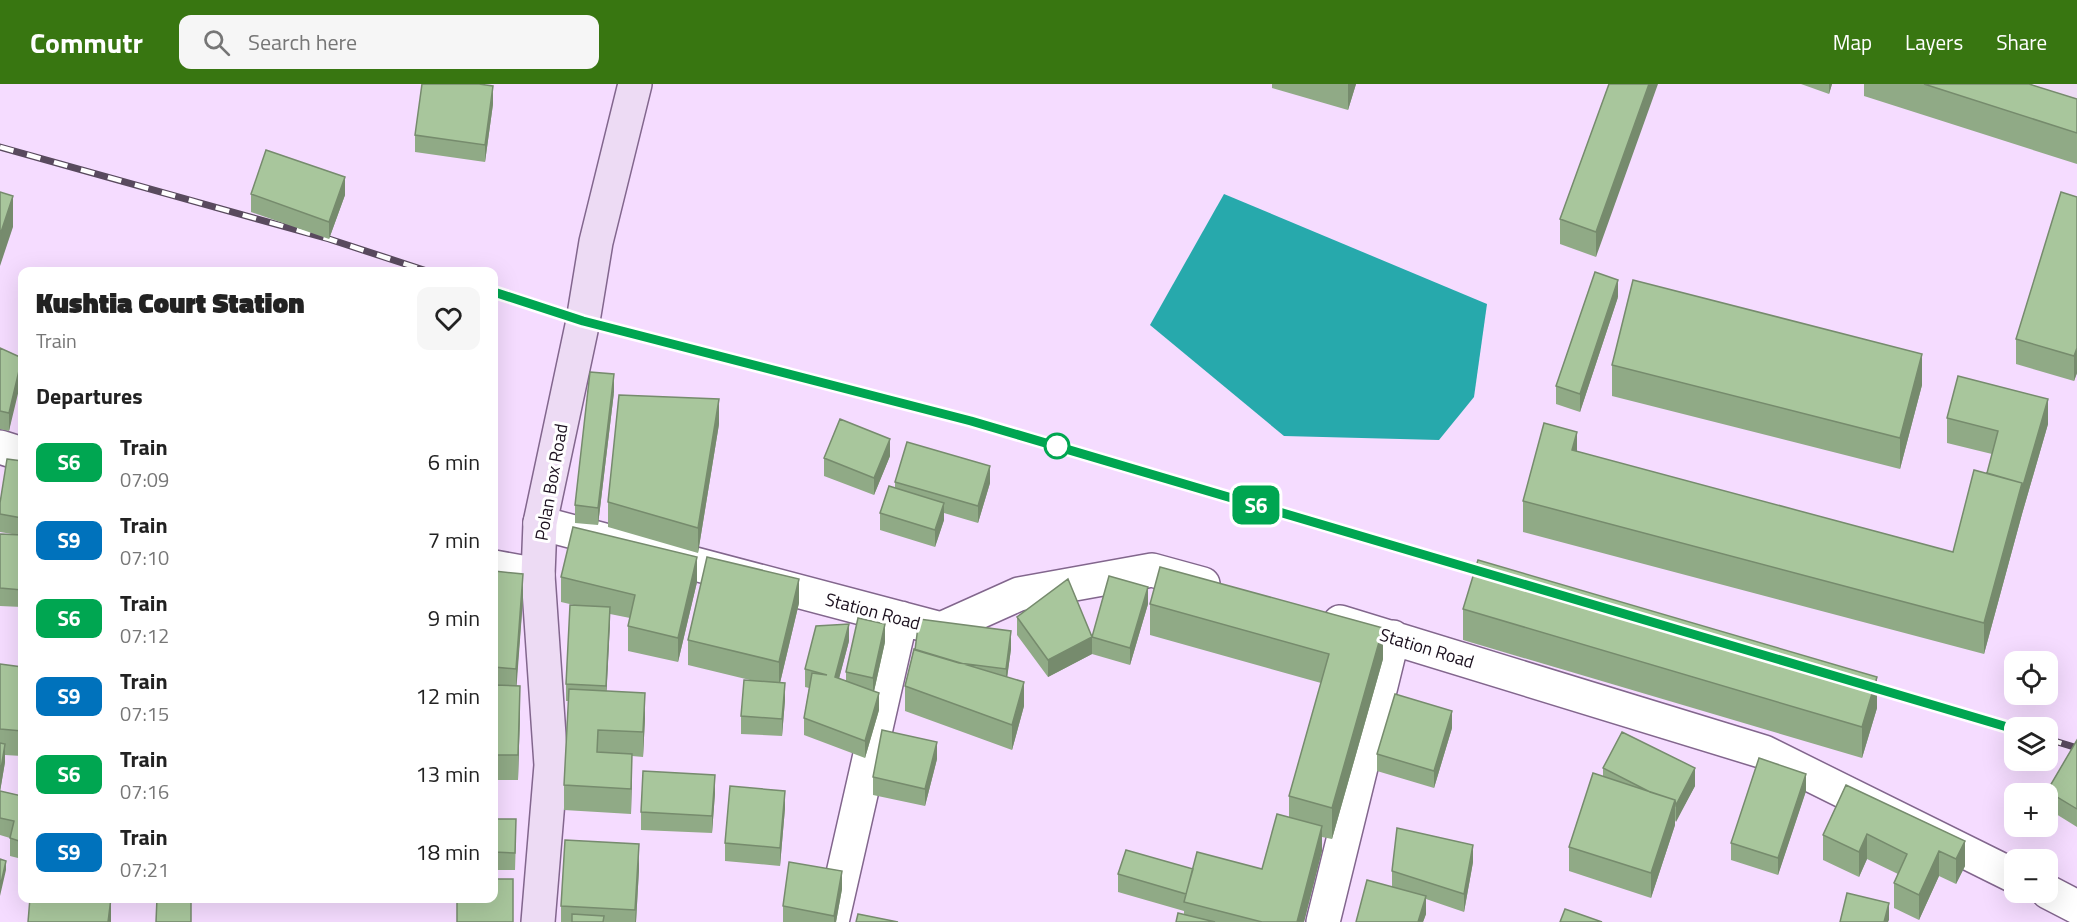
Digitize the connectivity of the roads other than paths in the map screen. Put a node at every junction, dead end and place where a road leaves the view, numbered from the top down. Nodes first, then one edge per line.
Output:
1 (635, 84) edge
2 (2046, 84) edge
3 (2077, 94) edge
4 (0, 447) edge
5 (18, 453) edge
6 (540, 523) junction
7 (498, 568) edge
8 (538, 575) junction
9 (1232, 592) edge
10 (1312, 615) edge
11 (901, 618) junction
12 (1393, 637) junction
13 (2004, 871) edge
14 (2058, 897) edge
15 (2077, 907) edge
16 (538, 922) edge
17 (832, 922) edge
18 (1323, 922) edge

1 - 6 main road, Polan Box Road
2 - 3 main road
4 - 5 street
6 - 8 main road, Polan Box Road
6 - 11 street, Station Road
7 - 8 street
8 - 16 main road, Polan Box Road
9 - 11 street, Station Road
10 - 12 street, Station Road
11 - 17 street
12 - 13 street, Station Road
12 - 18 street
14 - 15 street

